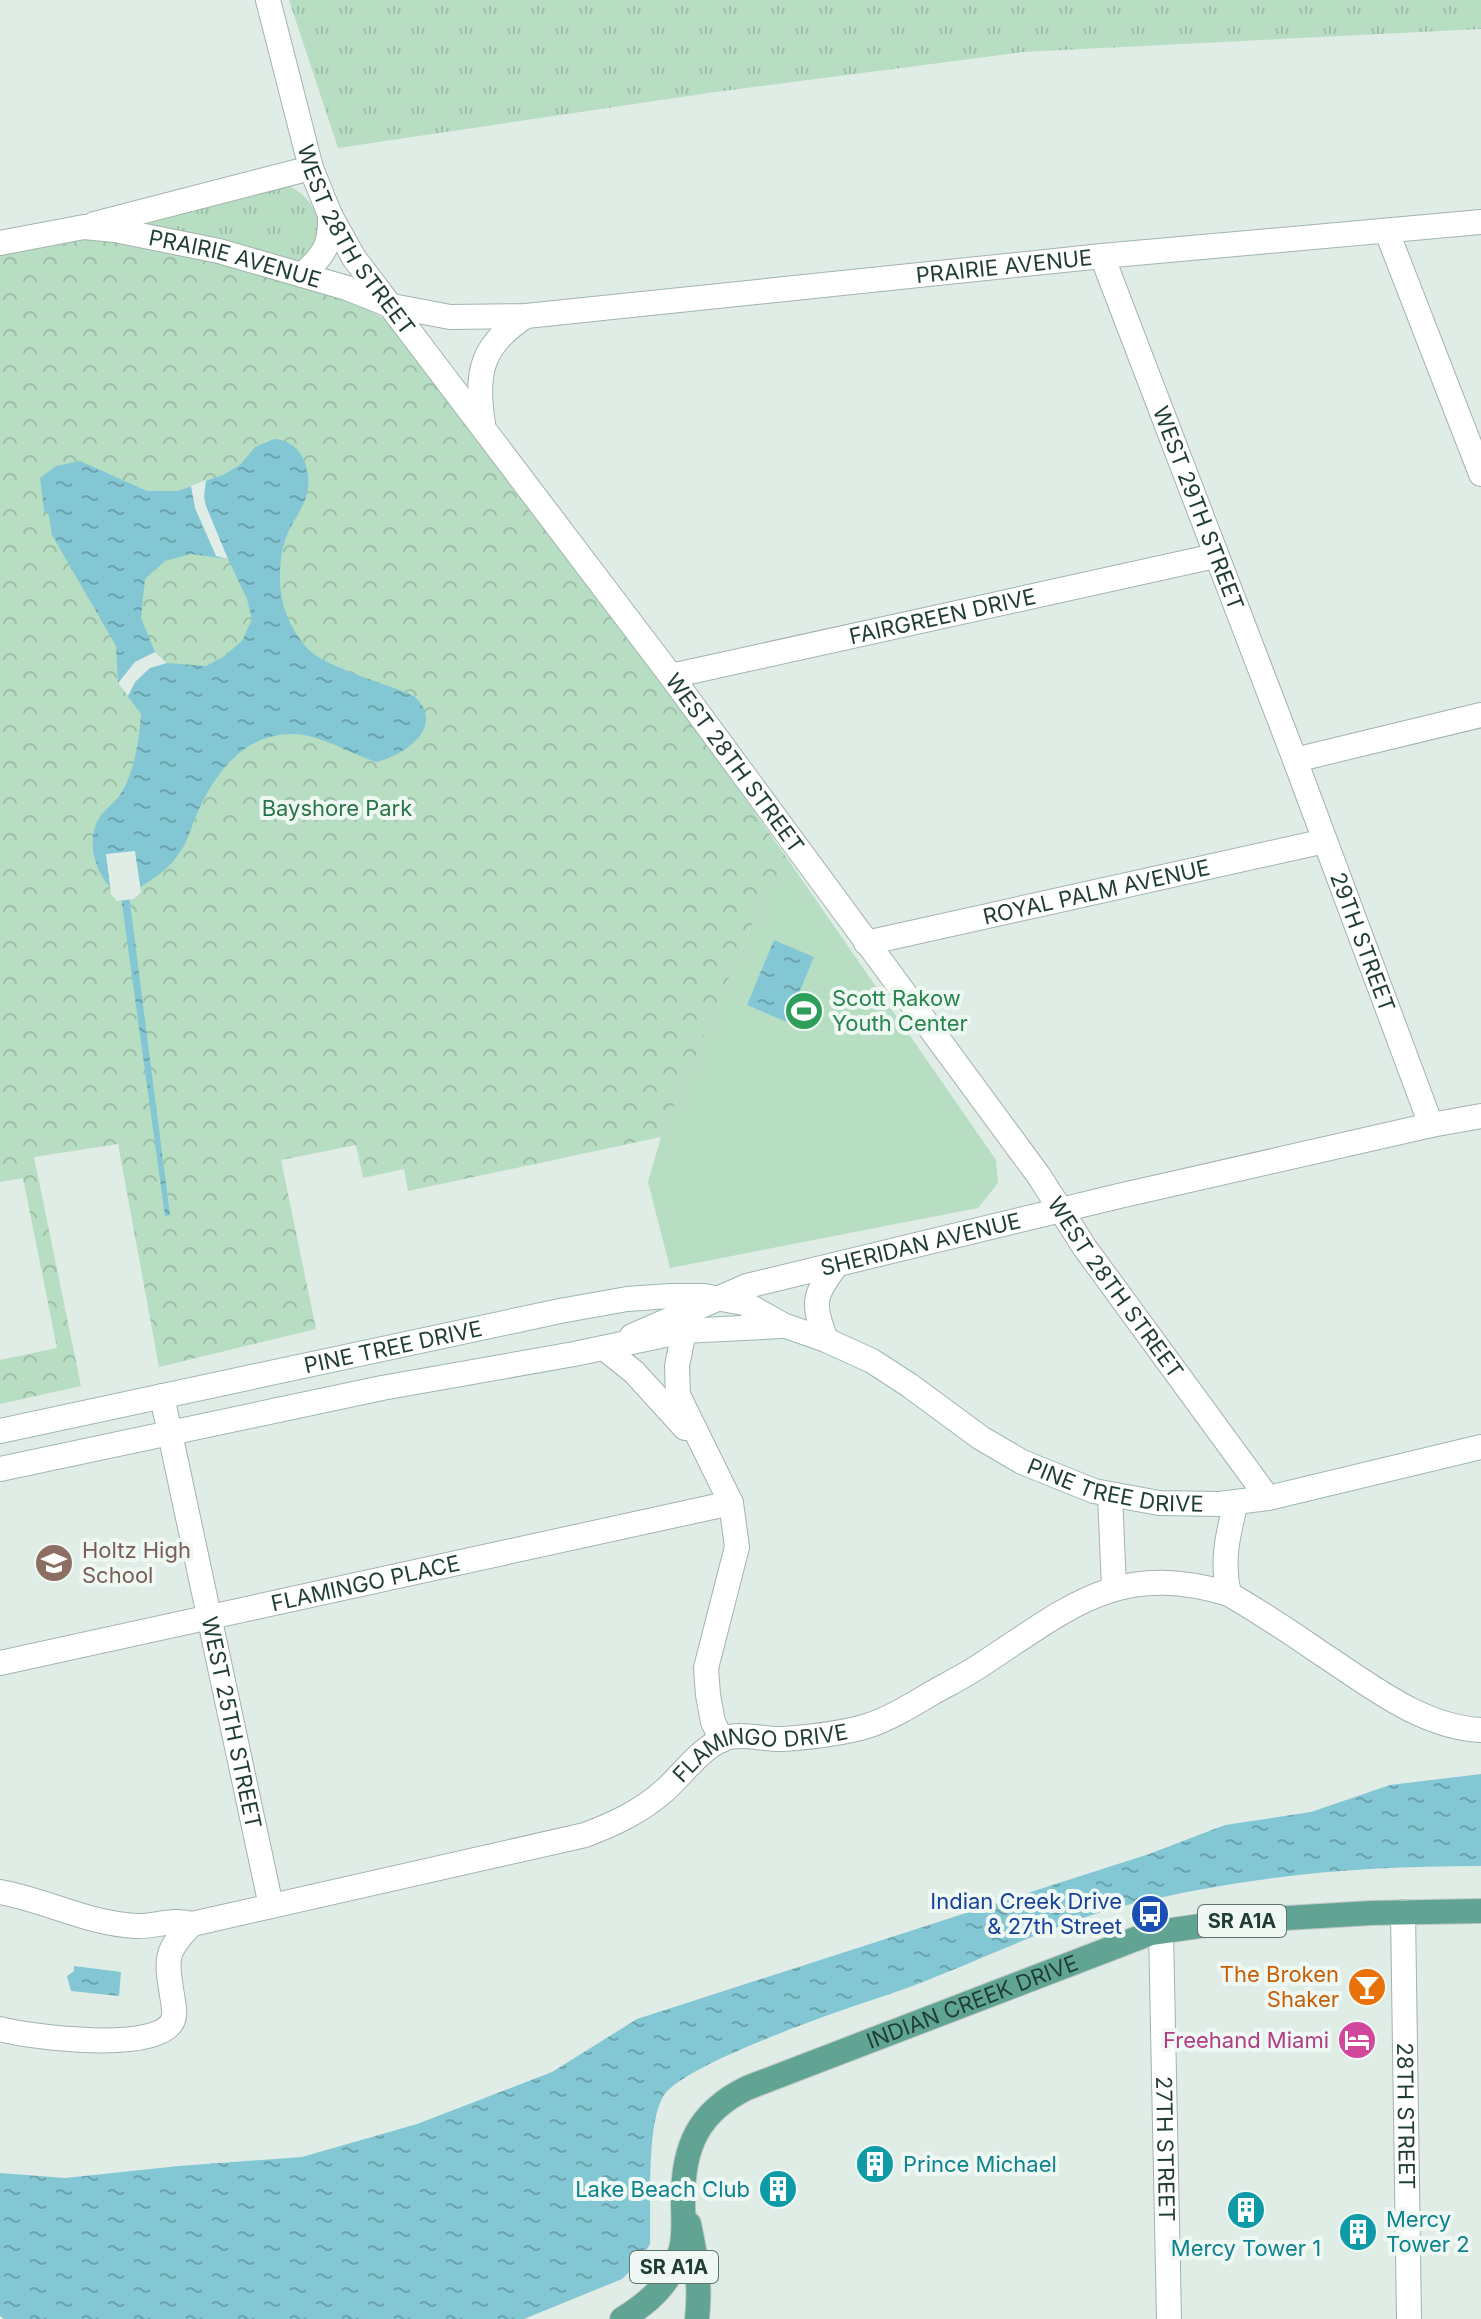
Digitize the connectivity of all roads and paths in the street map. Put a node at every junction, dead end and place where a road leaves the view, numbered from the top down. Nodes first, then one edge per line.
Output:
1 (268, 0) edge
2 (311, 168) junction
3 (330, 215) junction
4 (1481, 222) edge
5 (84, 227) junction
6 (1387, 232) junction
7 (0, 243) edge
8 (1102, 256) junction
9 (302, 275) junction
10 (392, 306) junction
11 (526, 316) junction
12 (483, 426) junction
13 (1481, 474) edge
14 (1215, 556) junction
15 (671, 676) junction
16 (1481, 715) edge
17 (1295, 760) junction
18 (1325, 841) junction
19 (866, 943) junction
20 (1481, 1116) edge
21 (1431, 1125) junction
22 (1060, 1210) junction
23 (836, 1266) junction
24 (721, 1298) junction
25 (783, 1325) junction
26 (684, 1331) junction
27 (826, 1340) junction
28 (604, 1348) junction
29 (162, 1396) junction
30 (0, 1431) edge
31 (170, 1433) junction
32 (704, 1446) junction
33 (1481, 1447) edge
34 (0, 1469) edge
35 (1110, 1495) junction
36 (1268, 1498) junction
37 (1236, 1502) junction
38 (731, 1503) junction
39 (1114, 1587) junction
40 (1229, 1594) junction
41 (210, 1618) junction
42 (0, 1663) edge
43 (1481, 1730) edge
44 (722, 1740) junction
45 (0, 1892) edge
46 (271, 1906) junction
47 (1481, 1911) edge
48 (1403, 1912) junction
49 (192, 1924) junction
50 (138, 1927) junction
51 (1161, 1931) junction
52 (166, 1961) junction
53 (0, 2029) edge
54 (683, 2194) junction
55 (622, 2319) edge
56 (697, 2319) edge
57 (1169, 2319) edge
58 (1409, 2319) edge

1 - 2 street, WEST 28TH STREET
2 - 3 street, WEST 28TH STREET
2 - 5 street, PRAIRIE AVENUE
3 - 9 street
3 - 10 street, WEST 28TH STREET
4 - 6 street, PRAIRIE AVENUE
5 - 7 street, PRAIRIE AVENUE
5 - 9 street, PRAIRIE AVENUE
6 - 8 street, PRAIRIE AVENUE
6 - 13 street
8 - 11 street, PRAIRIE AVENUE
8 - 14 street, WEST 29TH STREET
9 - 10 street, PRAIRIE AVENUE
10 - 11 street, PRAIRIE AVENUE
10 - 12 street, WEST 28TH STREET
11 - 12 street
12 - 15 street, WEST 28TH STREET
14 - 15 street, FAIRGREEN DRIVE
14 - 17 street, WEST 29TH STREET
15 - 19 street, WEST 28TH STREET
16 - 17 street
17 - 18 street, 29TH STREET
18 - 19 street, ROYAL PALM AVENUE
18 - 21 street, 29TH STREET
19 - 22 street, WEST 28TH STREET
20 - 21 street, SHERIDAN AVENUE
21 - 22 street, SHERIDAN AVENUE
22 - 23 street, SHERIDAN AVENUE
22 - 36 street, WEST 28TH STREET
23 - 24 street, SHERIDAN AVENUE
23 - 27 street
24 - 25 street, PINE TREE DRIVE
24 - 28 street, SHERIDAN AVENUE
24 - 29 street, PINE TREE DRIVE
25 - 26 street, PINE TREE DRIVE
25 - 27 street, PINE TREE DRIVE
26 - 28 street, PINE TREE DRIVE
26 - 32 street
27 - 35 street, PINE TREE DRIVE
28 - 31 street, PINE TREE DRIVE
28 - 32 street
29 - 30 street, PINE TREE DRIVE
29 - 31 street, WEST 25TH STREET
31 - 34 street, PINE TREE DRIVE
31 - 41 street, WEST 25TH STREET
32 - 38 street
33 - 36 street, PINE TREE DRIVE
35 - 37 street, PINE TREE DRIVE
35 - 39 street
36 - 37 street, PINE TREE DRIVE
37 - 40 street
38 - 41 street, FLAMINGO PLACE
38 - 44 street
39 - 40 street, FLAMINGO DRIVE
39 - 44 street, FLAMINGO DRIVE
40 - 43 street, FLAMINGO DRIVE
41 - 42 street, FLAMINGO PLACE
41 - 46 street, WEST 25TH STREET
44 - 46 street, FLAMINGO DRIVE
45 - 50 street, FLAMINGO DRIVE
46 - 49 street, FLAMINGO DRIVE
47 - 48 main road, INDIAN CREEK DRIVE / SR A1A
48 - 51 main road, INDIAN CREEK DRIVE / SR A1A
48 - 58 street, 28TH STREET
49 - 50 street, FLAMINGO DRIVE
49 - 52 street
50 - 52 street
51 - 54 main road, INDIAN CREEK DRIVE / SR A1A
51 - 57 street, 27TH STREET
52 - 53 street
54 - 55 main road, INDIAN CREEK DRIVE / SR A1A
54 - 56 main road

